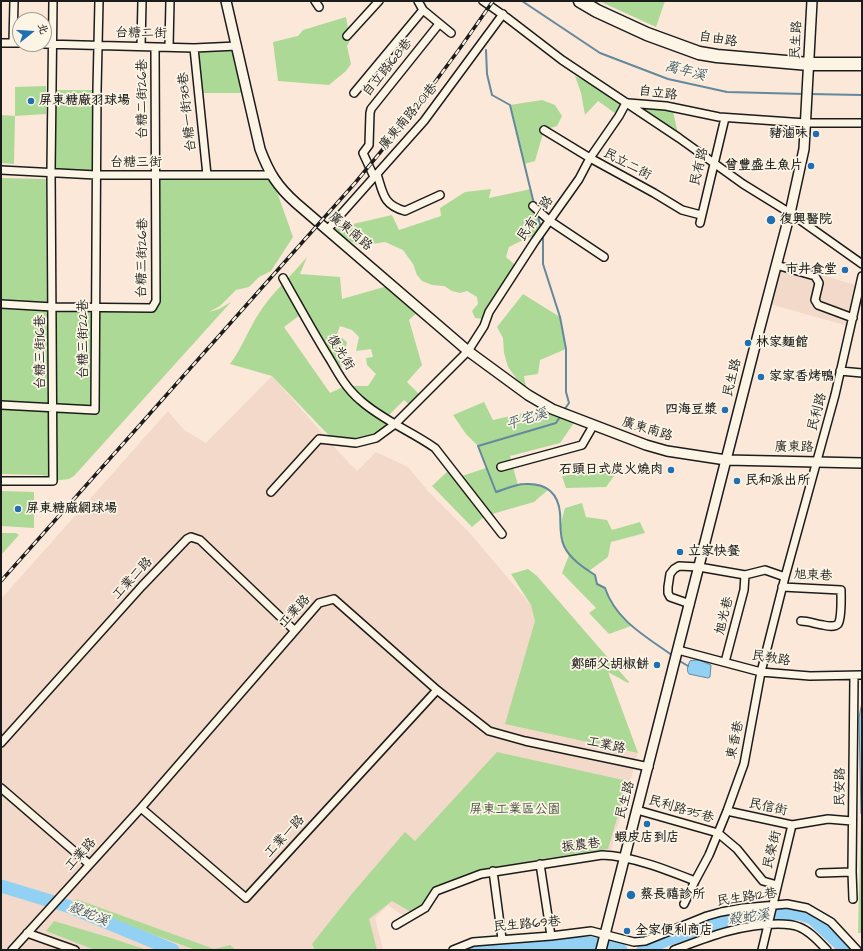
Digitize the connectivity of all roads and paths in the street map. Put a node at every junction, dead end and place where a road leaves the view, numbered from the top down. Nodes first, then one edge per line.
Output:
1 (14, 1) edge
2 (53, 1) edge
3 (99, 1) edge
4 (142, 1) edge
5 (170, 1) edge
6 (226, 1) edge
7 (379, 1) edge
8 (418, 1) edge
9 (483, 1) edge
10 (580, 1) edge
11 (812, 1) edge
12 (422, 10) junction
13 (15, 12) edge
14 (503, 14) junction
15 (439, 24) junction
16 (451, 34) dead end
17 (347, 36) dead end
18 (1, 43) edge
19 (12, 43) edge
20 (53, 44) junction
21 (98, 45) junction
22 (141, 46) junction
23 (237, 46) junction
24 (155, 47) junction
25 (169, 47) junction
26 (194, 48) junction
27 (809, 64) junction
28 (862, 64) edge
29 (354, 93) dead end
30 (626, 103) junction
31 (725, 118) junction
32 (806, 122) junction
33 (862, 122) edge
34 (544, 130) dead end
35 (590, 158) junction
36 (713, 162) junction
37 (1, 170) edge
38 (52, 172) junction
39 (271, 174) junction
40 (96, 175) junction
41 (207, 175) junction
42 (375, 175) junction
43 (155, 176) junction
44 (440, 195) dead end
45 (533, 206) dead end
46 (790, 213) junction
47 (701, 219) joint
48 (550, 221) junction
49 (327, 230) junction
50 (604, 257) dead end
51 (862, 264) edge
52 (776, 265) junction
53 (862, 276) edge
54 (283, 278) dead end
55 (1, 304) edge
56 (53, 307) junction
57 (96, 308) junction
58 (853, 318) junction
59 (468, 351) junction
60 (840, 371) junction
61 (862, 373) edge
62 (1, 405) edge
63 (53, 408) junction
64 (395, 424) junction
65 (593, 426) junction
66 (726, 460) junction
67 (817, 462) junction
68 (862, 463) edge
69 (501, 466) dead end
70 (1, 481) edge
71 (271, 492) dead end
72 (502, 534) dead end
73 (699, 567) junction
74 (746, 576) junction
75 (785, 577) junction
76 (782, 587) junction
77 (690, 604) junction
78 (801, 621) dead end
79 (294, 630) junction
80 (678, 650) junction
81 (725, 662) junction
82 (761, 672) junction
83 (858, 675) edge
84 (437, 690) junction
85 (1, 743) edge
86 (649, 767) junction
87 (1, 788) edge
88 (140, 808) junction
89 (637, 810) junction
90 (727, 811) junction
91 (852, 821) junction
92 (792, 825) junction
93 (718, 833) junction
94 (624, 858) junction
95 (89, 864) junction
96 (540, 864) junction
97 (494, 871) junction
98 (852, 872) junction
99 (820, 873) dead end
100 (695, 881) junction
101 (777, 885) junction
102 (853, 899) dead end
103 (684, 904) dead end
104 (773, 905) junction
105 (769, 924) junction
106 (396, 925) dead end
107 (26, 933) junction
108 (605, 933) junction
109 (551, 936) junction
110 (502, 939) junction
111 (12, 950) edge
112 (75, 950) edge
113 (453, 950) edge
114 (601, 950) edge
115 (674, 950) edge
116 (762, 950) edge
117 (827, 950) edge
118 (857, 950) edge

1 - 13 street
2 - 20 street, 台糖三街16巷
3 - 21 street, 台糖三街22巷
4 - 22 street
5 - 25 street
6 - 23 street, 廣東南路
7 - 17 street
8 - 12 street
9 - 14 street, 自立路
10 - 27 main road, 自由路
11 - 27 street, 民生路
12 - 15 street
12 - 29 street
14 - 30 street, 自立路
14 - 42 street, 廣東南路201巷
15 - 16 street
15 - 42 street, 自立路168巷
18 - 19 street
20 - 21 street, 台糖二街
20 - 38 street, 台糖三街16巷
21 - 22 street, 台糖二街
21 - 40 street, 台糖三街22巷
22 - 24 street, 台糖二街
23 - 26 street, 台糖二街
23 - 39 street, 廣東南路
24 - 25 street, 台糖二街
24 - 43 street, 台糖二街26巷
25 - 26 street, 台糖二街
26 - 41 street, 台糖一街38巷
27 - 28 main road, 自由路
27 - 32 street, 民生路
30 - 31 street, 自立路
30 - 35 street, 民有一路
30 - 36 street
31 - 32 street, 自立路
31 - 36 street, 民有路
32 - 33 street, 自立路
32 - 46 street, 民生路
34 - 35 street, 民立二街
35 - 47 street, 民立二街
35 - 48 street, 民有一路
36 - 46 street
36 - 47 street, 民有路
37 - 38 street, 台糖三街
38 - 40 street, 台糖三街
38 - 56 street, 台糖三街16巷
39 - 41 street, 台糖三街
39 - 49 street, 廣東南路
40 - 43 street, 台糖三街
40 - 57 street, 台糖三街22巷
41 - 43 street, 台糖三街
42 - 44 street
42 - 49 street, 廣東南路201巷
43 - 57 street, 台糖三街26巷
45 - 48 street
46 - 51 street
46 - 52 street, 民生路
48 - 50 street
48 - 59 street, 民有一路
49 - 59 street, 廣東南路
52 - 58 street
52 - 66 street, 民生路
53 - 58 street, 民利路
54 - 64 street, 復光街
55 - 56 street
56 - 57 street
56 - 63 street, 台糖三街16巷
57 - 63 street, 台糖三街22巷
58 - 60 street, 民利路
59 - 64 street
59 - 65 street, 廣東南路
60 - 61 street
60 - 67 street, 民利路
62 - 63 street, 台糖三街22巷
63 - 70 street, 台糖三街16巷
64 - 71 street
64 - 72 street, 復光街
65 - 66 street, 廣東南路
65 - 69 street
66 - 67 street, 廣東路
66 - 73 street, 民生路
67 - 68 street, 廣東路
67 - 75 street, 民利路
73 - 74 street
73 - 77 street, 民生路
73 - 77 street
74 - 75 street, 旭東巷
74 - 81 street, 旭光巷
75 - 76 street, 旭東巷
76 - 78 street, 旭東巷
76 - 82 street, 旭東巷
77 - 80 street, 民生路
79 - 84 street, 工業路
79 - 85 street, 工業二路
79 - 88 street, 工業路
80 - 81 street, 民教路
80 - 86 street, 民生路
81 - 82 street, 民教路
82 - 83 street, 民教路
82 - 90 street, 東香巷
83 - 91 street, 民安路
84 - 86 street, 工業路
84 - 88 street, 工業一路
86 - 89 street, 民生路
87 - 95 street
88 - 95 street, 工業路
89 - 93 street, 民利路35巷
89 - 94 street, 民生路
90 - 92 street, 民信街
90 - 93 street
91 - 92 street, 民信街
91 - 98 street, 民安路
92 - 101 street, 民榮街
93 - 100 street
93 - 101 street, 民生路12巷
94 - 96 street, 振農巷
94 - 100 street
94 - 108 street, 民生路
95 - 107 street, 工業路
96 - 97 street
96 - 109 street
97 - 106 street
97 - 110 street
98 - 99 street
98 - 102 street, 民安路
100 - 103 street
101 - 104 street, 民榮街
104 - 105 street, 民榮街
104 - 108 street, 民生路12巷
104 - 118 street, 民生路12巷
105 - 115 street
105 - 116 street
105 - 117 street
107 - 111 street
107 - 112 street
108 - 109 street, 民生路69巷
108 - 114 street, 民生路
109 - 110 street, 民生路69巷
110 - 113 street, 民生路69巷

